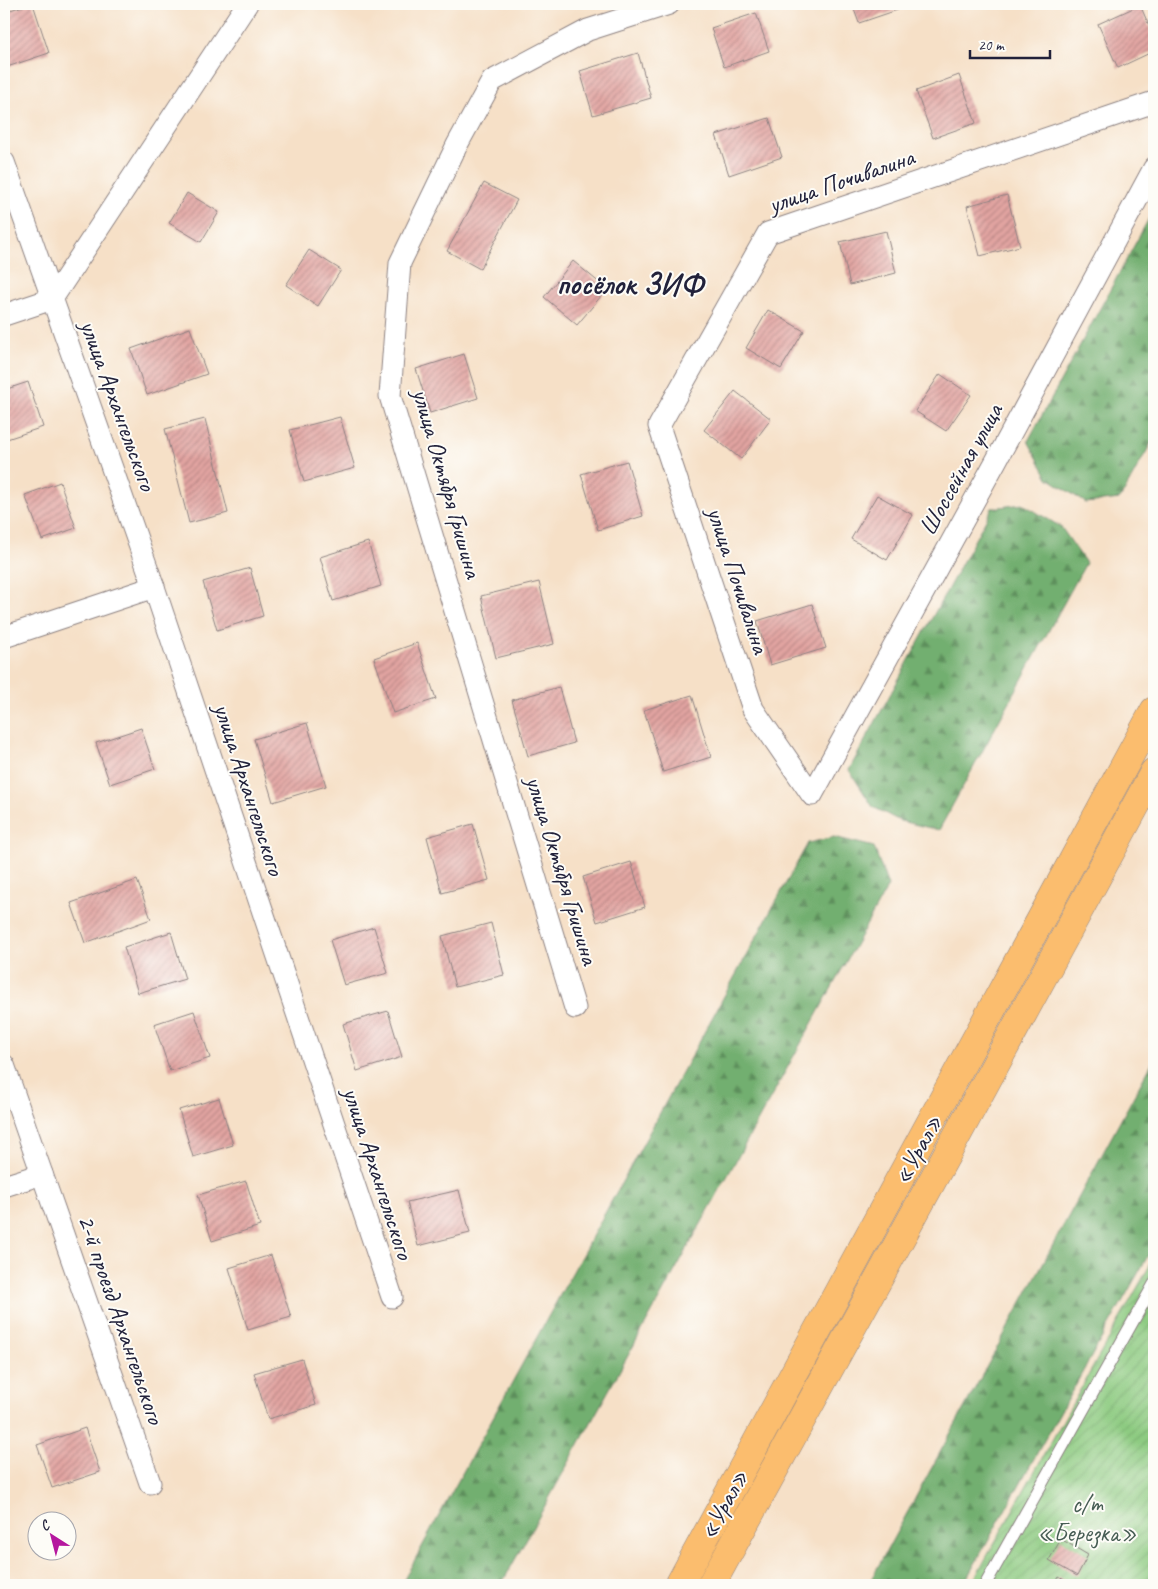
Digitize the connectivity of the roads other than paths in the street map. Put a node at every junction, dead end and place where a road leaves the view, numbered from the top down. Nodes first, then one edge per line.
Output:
1 (247, 4) edge
2 (669, 4) edge
3 (1154, 102) edge
4 (4, 162) edge
5 (1154, 168) edge
6 (52, 299) junction
7 (4, 315) edge
8 (154, 587) junction
9 (4, 637) edge
10 (1154, 712) edge
11 (1154, 772) edge
12 (812, 795) joint
13 (576, 1008) dead end
14 (4, 1065) edge
15 (42, 1174) junction
16 (4, 1186) edge
17 (1154, 1284) edge
18 (392, 1298) dead end
19 (150, 1483) dead end
20 (679, 1585) edge
21 (711, 1585) edge
22 (985, 1585) edge

1 - 6 street, улица Архангельского
2 - 13 street, улица Октября Гришина
3 - 12 street, улица Почивалина
4 - 6 street, улица Архангельского
5 - 12 street, Шоссейная улица
6 - 7 street
6 - 8 street, улица Архангельского
8 - 9 street
8 - 18 street, улица Архангельского
10 - 20 highway, «Урал»
11 - 21 highway, «Урал»
14 - 15 street, 2-й проезд Архангельского
15 - 16 street
15 - 19 street, 2-й проезд Архангельского
17 - 22 lane

